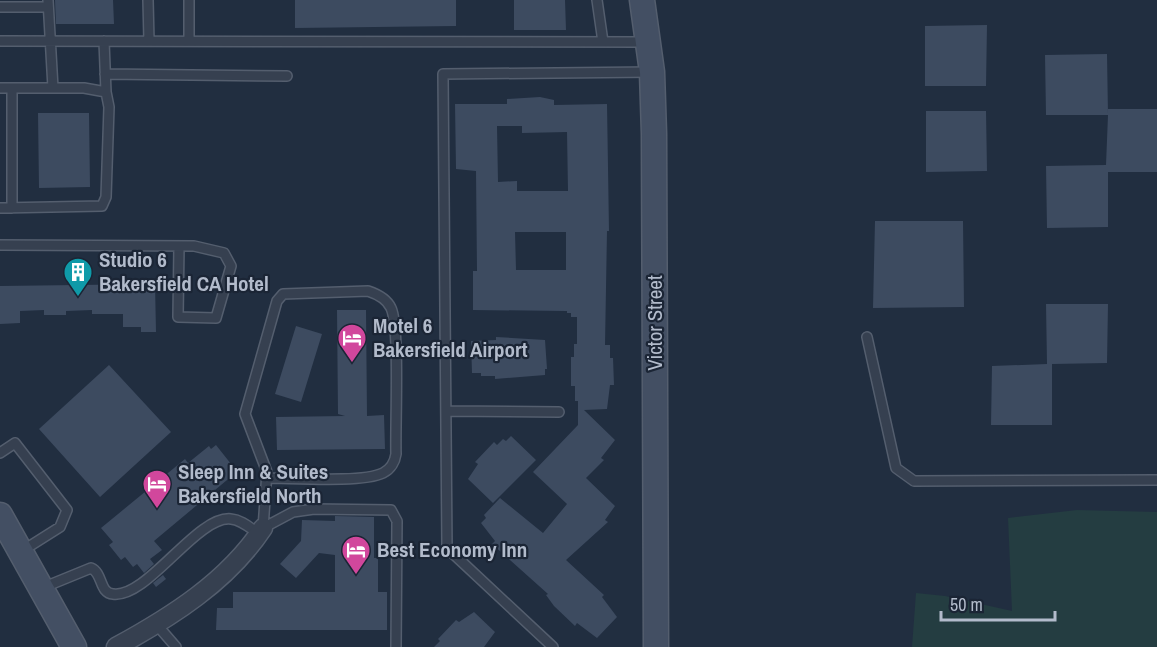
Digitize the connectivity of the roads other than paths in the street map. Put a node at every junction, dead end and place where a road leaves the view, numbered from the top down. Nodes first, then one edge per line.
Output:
1 (148, 0) edge
2 (189, 0) edge
3 (597, 0) edge
4 (642, 0) edge
5 (48, 4) edge
6 (0, 7) edge
7 (0, 41) edge
8 (49, 41) junction
9 (104, 41) junction
10 (150, 41) junction
11 (189, 41) junction
12 (603, 42) junction
13 (648, 42) junction
14 (652, 72) junction
15 (105, 74) junction
16 (287, 76) dead end
17 (0, 88) edge
18 (12, 88) junction
19 (53, 88) junction
20 (106, 92) junction
21 (0, 208) edge
22 (12, 208) junction
23 (0, 245) edge
24 (179, 246) junction
25 (867, 337) dead end
26 (446, 411) junction
27 (559, 412) dead end
28 (0, 453) edge
29 (267, 478) junction
30 (1157, 480) edge
31 (0, 515) edge
32 (261, 531) junction
33 (22, 552) junction
34 (42, 588) junction
35 (157, 625) junction
36 (74, 647) edge
37 (116, 647) edge
38 (176, 647) edge
39 (396, 647) edge
40 (554, 647) edge
41 (656, 647) edge

1 - 10 lane
2 - 11 lane
3 - 12 lane
4 - 13 street, Victor Street
5 - 6 lane
5 - 8 lane
7 - 8 lane
8 - 9 lane
8 - 19 lane
9 - 10 lane
9 - 15 lane
10 - 11 lane
11 - 12 lane
12 - 13 lane
13 - 14 street, Victor Street
14 - 26 lane
14 - 41 street, Victor Street
15 - 16 lane
15 - 20 lane
17 - 18 lane
18 - 19 lane
18 - 22 lane
19 - 20 lane
20 - 22 lane
21 - 22 lane
23 - 24 lane
24 - 24 lane
25 - 30 lane
26 - 27 lane
26 - 40 lane
28 - 33 lane
29 - 29 lane
29 - 32 lane
31 - 33 street
32 - 34 lane
32 - 35 street
32 - 39 lane
33 - 34 street
34 - 36 street
35 - 37 street
35 - 38 lane

